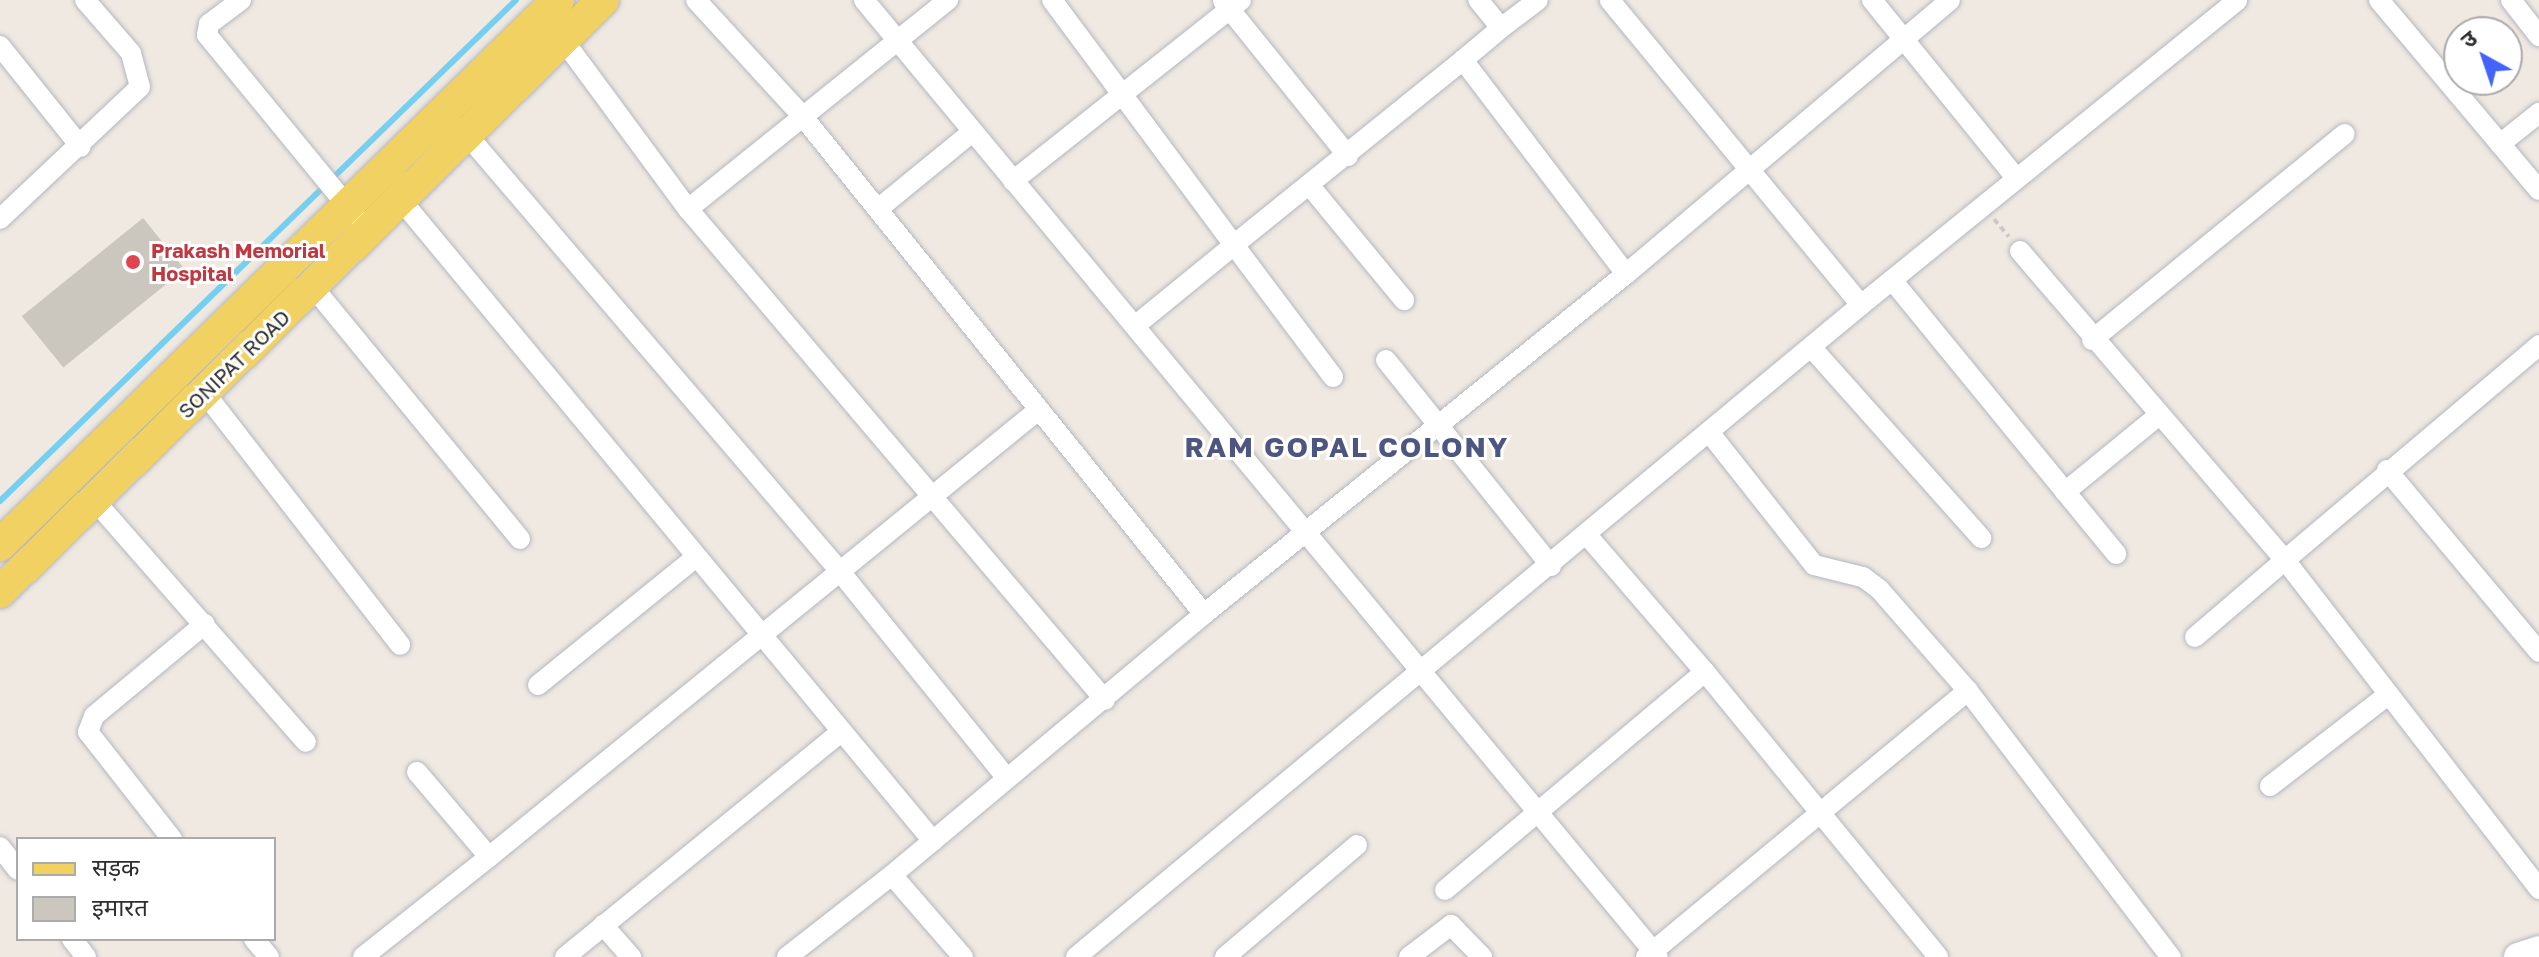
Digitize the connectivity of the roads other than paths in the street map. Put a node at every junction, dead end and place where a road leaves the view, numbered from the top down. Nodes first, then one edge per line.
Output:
1 (85, 0) edge
2 (241, 0) edge
3 (558, 0) edge
4 (603, 0) edge
5 (696, 0) edge
6 (864, 0) edge
7 (948, 0) edge
8 (1052, 0) edge
9 (1478, 0) edge
10 (1538, 0) edge
11 (1610, 0) edge
12 (1872, 0) edge
13 (1950, 0) edge
14 (2237, 0) edge
15 (2379, 0) edge
16 (2511, 0) edge
17 (1231, 3) edge
18 (1501, 28) junction
19 (2539, 36) edge
20 (1904, 37) junction
21 (897, 39) junction
22 (564, 41) junction
23 (0, 46) edge
24 (1463, 60) junction
25 (1123, 98) junction
26 (2539, 113) edge
27 (804, 118) junction
28 (972, 132) junction
29 (2345, 134) dead end
30 (468, 136) junction
31 (2500, 144) junction
32 (81, 147) junction
33 (1348, 156) junction
34 (1749, 169) junction
35 (2017, 179) junction
36 (1013, 181) junction
37 (1310, 186) junction
38 (2539, 190) edge
39 (401, 200) junction
40 (347, 208) junction
41 (688, 209) junction
42 (878, 209) junction
43 (0, 219) edge
44 (371, 229) junction
45 (1234, 245) junction
46 (2020, 251) road end
47 (1626, 274) junction
48 (1892, 280) junction
49 (313, 287) junction
50 (1404, 300) dead end
51 (1861, 305) junction
52 (1136, 325) junction
53 (2092, 340) junction
54 (2539, 345) edge
55 (1811, 347) junction
56 (1386, 360) dead end
57 (1333, 377) dead end
58 (204, 392) junction
59 (1036, 412) junction
60 (2158, 416) junction
61 (1440, 427) junction
62 (1709, 432) junction
63 (2387, 470) junction
64 (932, 492) junction
65 (2065, 492) junction
66 (95, 501) junction
67 (1305, 534) junction
68 (1587, 535) junction
69 (1981, 538) dead end
70 (520, 539) dead end
71 (0, 545) edge
72 (2116, 554) dead end
73 (696, 557) junction
74 (2285, 560) junction
75 (1551, 566) junction
76 (838, 569) junction
77 (0, 592) edge
78 (1204, 614) junction
79 (205, 624) junction
80 (760, 630) junction
81 (2195, 637) dead end
82 (400, 645) dead end
83 (2539, 652) edge
84 (1424, 672) junction
85 (1705, 672) junction
86 (538, 685) dead end
87 (1968, 691) junction
88 (2389, 694) junction
89 (1105, 700) junction
90 (841, 732) junction
91 (306, 742) dead end
92 (417, 772) dead end
93 (1006, 777) junction
94 (2270, 786) dead end
95 (1537, 811) junction
96 (1824, 811) junction
97 (170, 837) edge
98 (933, 841) junction
99 (1357, 845) dead end
100 (0, 847) edge
101 (489, 857) junction
102 (16, 867) edge
103 (892, 875) junction
104 (2539, 889) edge
105 (1445, 890) dead end
106 (603, 925) junction
107 (74, 941) edge
108 (256, 941) edge
109 (2539, 950) edge
110 (1652, 955) edge
111 (86, 957) edge
112 (269, 957) edge
113 (363, 957) edge
114 (565, 957) edge
115 (631, 957) edge
116 (787, 957) edge
117 (963, 957) edge
118 (1076, 957) edge
119 (1225, 957) edge
120 (1409, 957) edge
121 (1482, 957) edge
122 (1938, 957) edge
123 (2171, 957) edge
124 (2518, 957) edge

1 - 32 street
2 - 40 street
3 - 40 main road, SONIPAT ROAD
4 - 22 main road, SONIPAT ROAD
5 - 27 street
6 - 21 street
7 - 21 street
8 - 25 street
9 - 18 street
10 - 18 street
11 - 34 street
12 - 20 street
13 - 20 street
14 - 35 street
15 - 31 street
16 - 19 street
17 - 25 street
17 - 33 street
18 - 24 street
20 - 34 street
20 - 35 street
21 - 27 street
21 - 28 street
22 - 30 main road, SONIPAT ROAD
22 - 41 street
23 - 32 street
24 - 33 street
24 - 47 street
25 - 36 street
25 - 45 street
26 - 31 street
27 - 41 street
27 - 42 street
28 - 36 street
28 - 42 street
29 - 53 street
30 - 39 main road, SONIPAT ROAD
30 - 76 street
31 - 38 street
32 - 43 street
33 - 37 street
34 - 47 street
34 - 51 street
35 - 48 street
36 - 52 street
37 - 45 street
37 - 50 street
39 - 44 main road, SONIPAT ROAD
39 - 73 street
40 - 44 street
40 - 71 main road, SONIPAT ROAD
41 - 64 street
42 - 59 street
44 - 49 main road, SONIPAT ROAD
45 - 52 street
45 - 57 street
46 - 53 street
47 - 61 street
48 - 51 street
48 - 65 street
49 - 58 main road, SONIPAT ROAD
49 - 70 street
51 - 55 street
52 - 67 street
53 - 60 street
54 - 63 street
55 - 62 street
55 - 69 street
56 - 61 street
58 - 66 main road, SONIPAT ROAD
58 - 82 street
59 - 64 street
59 - 78 street
60 - 65 street
60 - 74 street
61 - 67 street
61 - 75 street
62 - 68 street
62 - 87 street
63 - 74 street
63 - 83 street
64 - 76 street
64 - 89 street
65 - 72 street
66 - 77 main road, SONIPAT ROAD
66 - 79 street
67 - 78 street
67 - 84 street
68 - 75 street
68 - 85 street
73 - 80 street
73 - 86 street
74 - 81 street
74 - 88 street
75 - 84 street
76 - 80 street
76 - 93 street
78 - 89 street
79 - 91 street
79 - 97 street
80 - 90 street
80 - 101 street
84 - 95 street
84 - 118 street
85 - 95 street
85 - 96 street
87 - 96 street
87 - 123 street
88 - 94 street
88 - 104 street
89 - 93 street
90 - 98 street
90 - 106 street
92 - 101 street
93 - 98 street
95 - 105 street
95 - 110 street
96 - 110 street
96 - 122 street
98 - 103 street
99 - 119 street
100 - 102 street
101 - 113 street
103 - 116 street
103 - 117 street
106 - 114 street
106 - 115 street
107 - 111 street
108 - 112 street
109 - 124 main road
120 - 121 street

